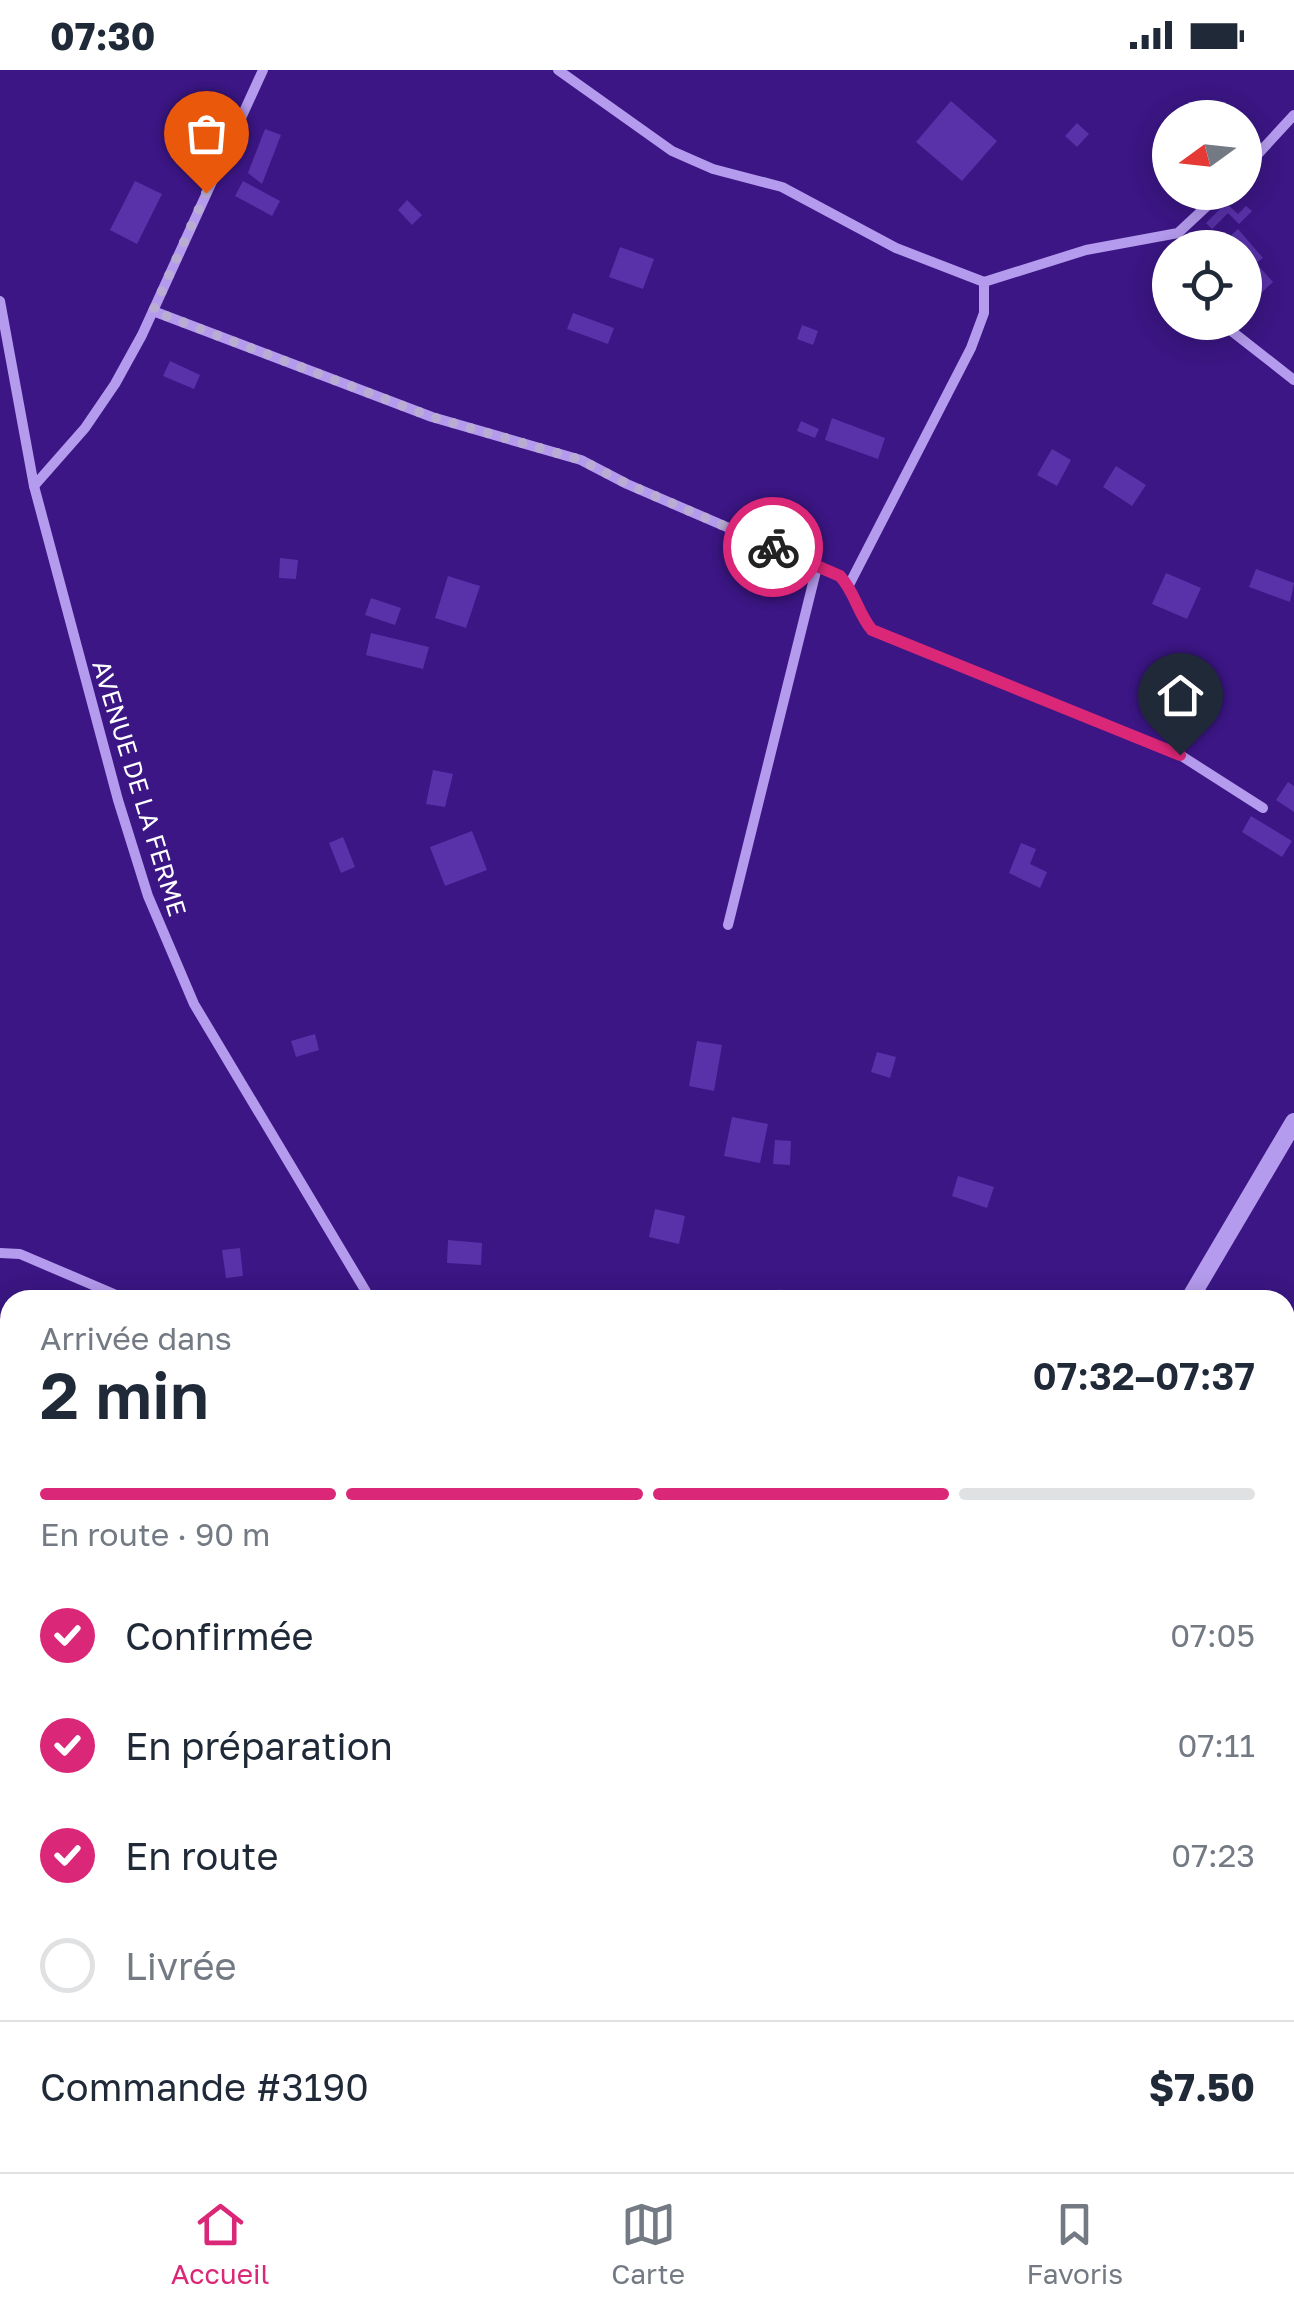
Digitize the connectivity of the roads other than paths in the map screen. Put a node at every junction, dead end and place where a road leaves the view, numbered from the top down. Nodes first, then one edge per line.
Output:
1 (263, 70) edge
2 (558, 70) edge
3 (1294, 115) edge
4 (1262, 150) edge
5 (1202, 210) edge
6 (984, 282) junction
7 (0, 300) edge
8 (153, 311) junction
9 (1243, 340) edge
10 (1294, 380) edge
11 (34, 486) junction
12 (818, 566) junction
13 (848, 585) junction
14 (1263, 808) dead end
15 (728, 925) dead end
16 (1294, 1122) edge
17 (0, 1253) edge
18 (105, 1290) edge
19 (364, 1290) edge
20 (1195, 1290) edge

1 - 8 street
2 - 6 street
3 - 4 street
5 - 6 street
6 - 13 street
7 - 11 street, AVENUE DE LA FERME
8 - 11 street
8 - 12 street
9 - 10 street
11 - 19 street, AVENUE DE LA FERME
12 - 13 street
12 - 15 street
13 - 14 street
16 - 20 street
17 - 18 street

